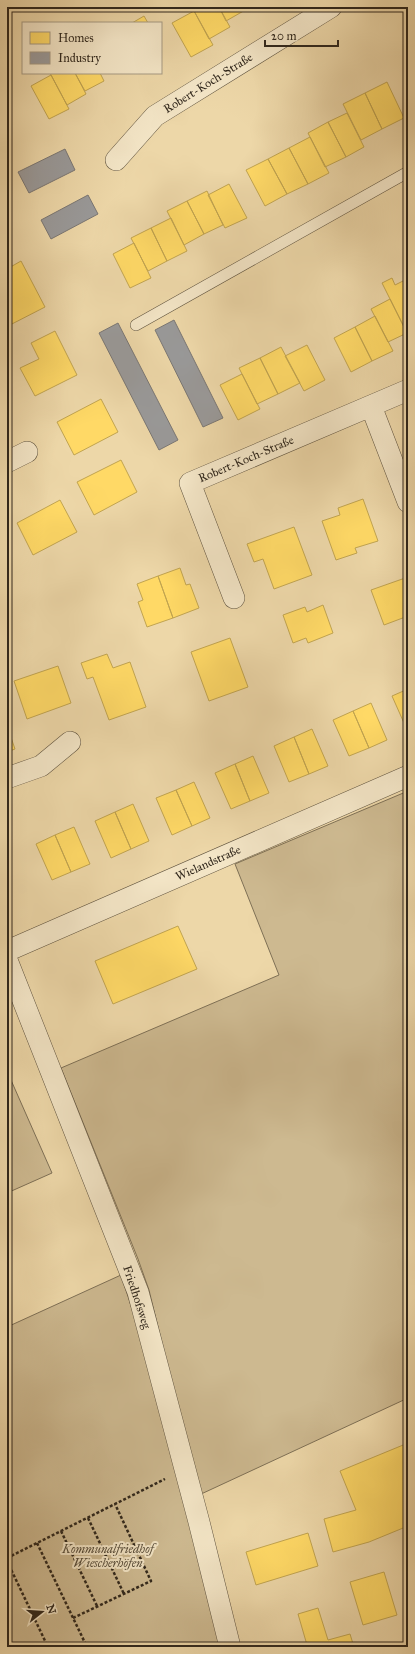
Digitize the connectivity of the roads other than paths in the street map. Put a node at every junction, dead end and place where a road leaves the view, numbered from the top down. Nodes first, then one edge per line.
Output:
1 (332, 7) edge
2 (116, 160) dead end
3 (408, 172) edge
4 (136, 325) dead end
5 (408, 390) edge
6 (371, 406) junction
7 (27, 452) dead end
8 (7, 462) edge
9 (408, 502) edge
10 (234, 598) dead end
11 (70, 742) dead end
12 (408, 776) edge
13 (7, 778) edge
14 (7, 951) edge
15 (7, 960) edge
16 (230, 1647) edge

1 - 2 street, Robert-Koch-Straße
3 - 4 lane
5 - 6 street, Robert-Koch-Straße
6 - 9 street
6 - 10 street, Robert-Koch-Straße
7 - 8 street
11 - 13 street
12 - 14 street, Wielandstraße
15 - 16 street, Friedhofsweg

